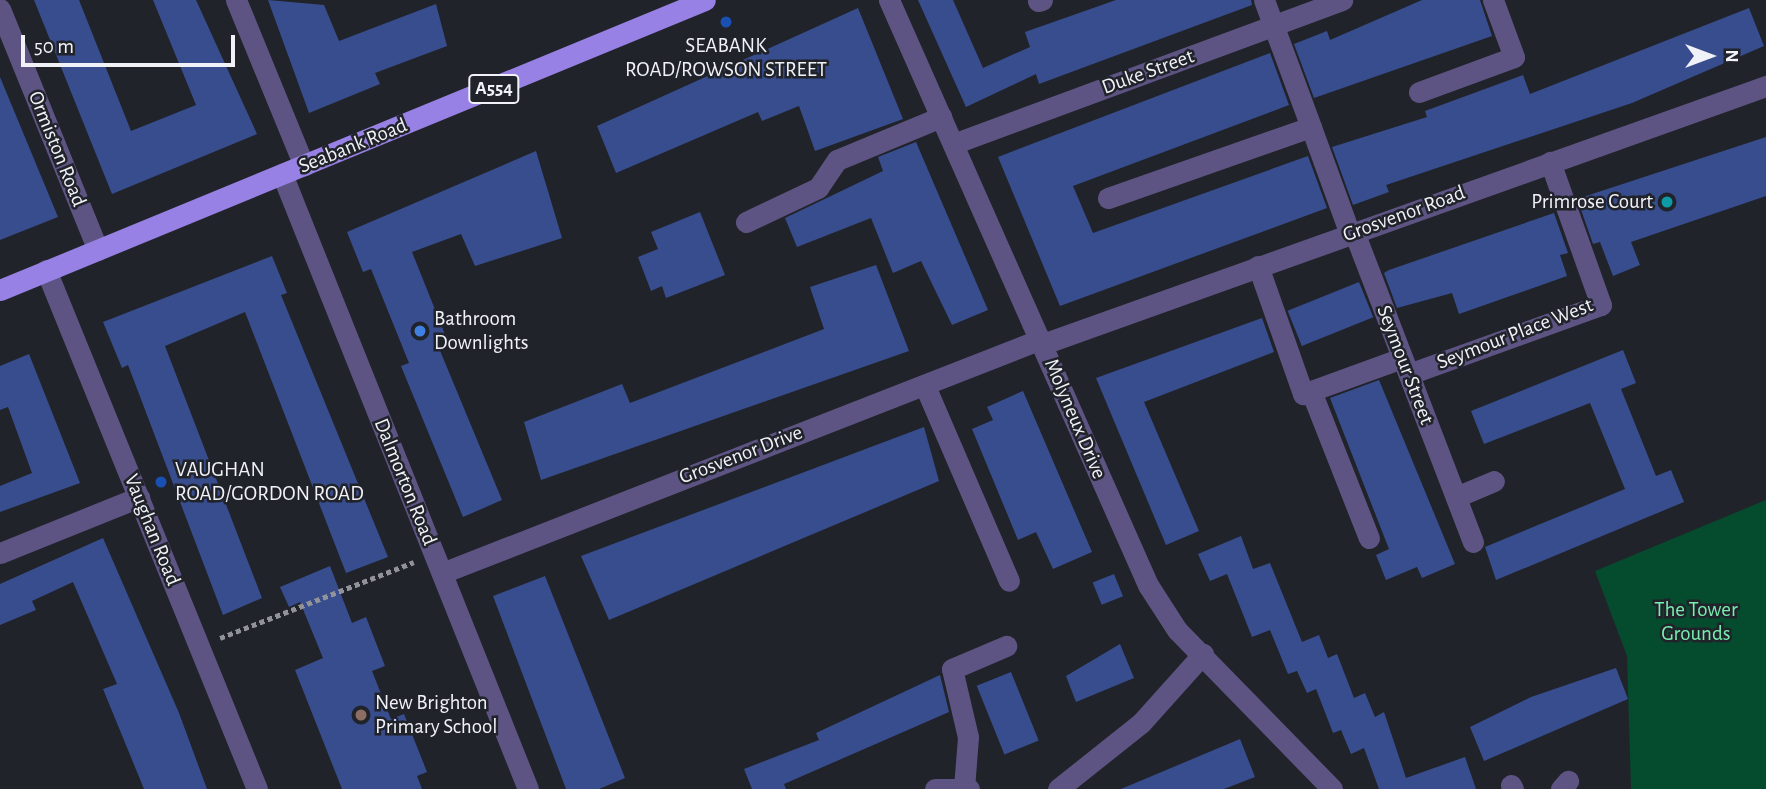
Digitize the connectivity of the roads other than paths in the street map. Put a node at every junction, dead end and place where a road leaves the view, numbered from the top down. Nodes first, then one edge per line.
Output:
1 (236, 0) edge
2 (705, 0) edge
3 (889, 0) edge
4 (1264, 0) edge
5 (1342, 0) edge
6 (1493, 0) edge
7 (0, 9) edge
8 (1273, 26) junction
9 (1766, 86) edge
10 (1419, 92) dead end
11 (941, 117) junction
12 (1311, 127) junction
13 (953, 144) junction
14 (1550, 162) junction
15 (304, 166) junction
16 (282, 174) junction
17 (1108, 198) dead end
18 (746, 222) dead end
19 (1352, 233) junction
20 (98, 250) junction
21 (1258, 266) junction
22 (47, 270) junction
23 (0, 290) edge
24 (1042, 342) junction
25 (1406, 366) junction
26 (925, 386) junction
27 (1311, 391) junction
28 (1494, 481) dead end
29 (139, 497) junction
30 (1456, 497) junction
31 (1369, 538) dead end
32 (1473, 542) dead end
33 (0, 553) edge
34 (438, 564) junction
35 (1009, 581) dead end
36 (1006, 646) dead end
37 (1203, 654) junction
38 (257, 789) edge
39 (528, 789) edge
40 (936, 789) edge
41 (967, 789) edge
42 (1058, 789) edge
43 (1332, 789) edge

1 - 15 street
2 - 15 main road, Seabank Road / A554
3 - 11 street, Molyneux Drive
4 - 8 street, Seymour Street
5 - 8 street, Duke Street
6 - 10 street
7 - 20 street, Ormiston Road
8 - 12 street, Seymour Street
8 - 13 street, Duke Street
9 - 14 street, Grosvenor Road
11 - 13 street, Molyneux Drive
11 - 18 street
12 - 17 street
12 - 19 street, Seymour Street
13 - 24 street, Molyneux Drive
14 - 19 street, Grosvenor Road
14 - 25 street, Seymour Place West
15 - 16 main road, Seabank Road / A554
16 - 20 main road, Seabank Road / A554
16 - 34 street, Dalmorton Road
19 - 21 street, Grosvenor Road
19 - 25 street, Seymour Street
20 - 22 main road, Seabank Road / A554
21 - 24 street, Grosvenor Road
21 - 27 street
22 - 23 main road, Seabank Road / A554
22 - 29 street, Vaughan Road
24 - 26 street, Grosvenor Drive
24 - 37 street, Molyneux Drive
25 - 27 street
25 - 30 street, Seymour Street
26 - 34 street, Grosvenor Drive
26 - 35 street
27 - 31 street
28 - 30 street
29 - 33 street
29 - 38 street, Vaughan Road
30 - 32 street, Seymour Street
34 - 39 street, Dalmorton Road
36 - 41 street
37 - 42 street
37 - 43 street, Molyneux Drive
40 - 41 street

